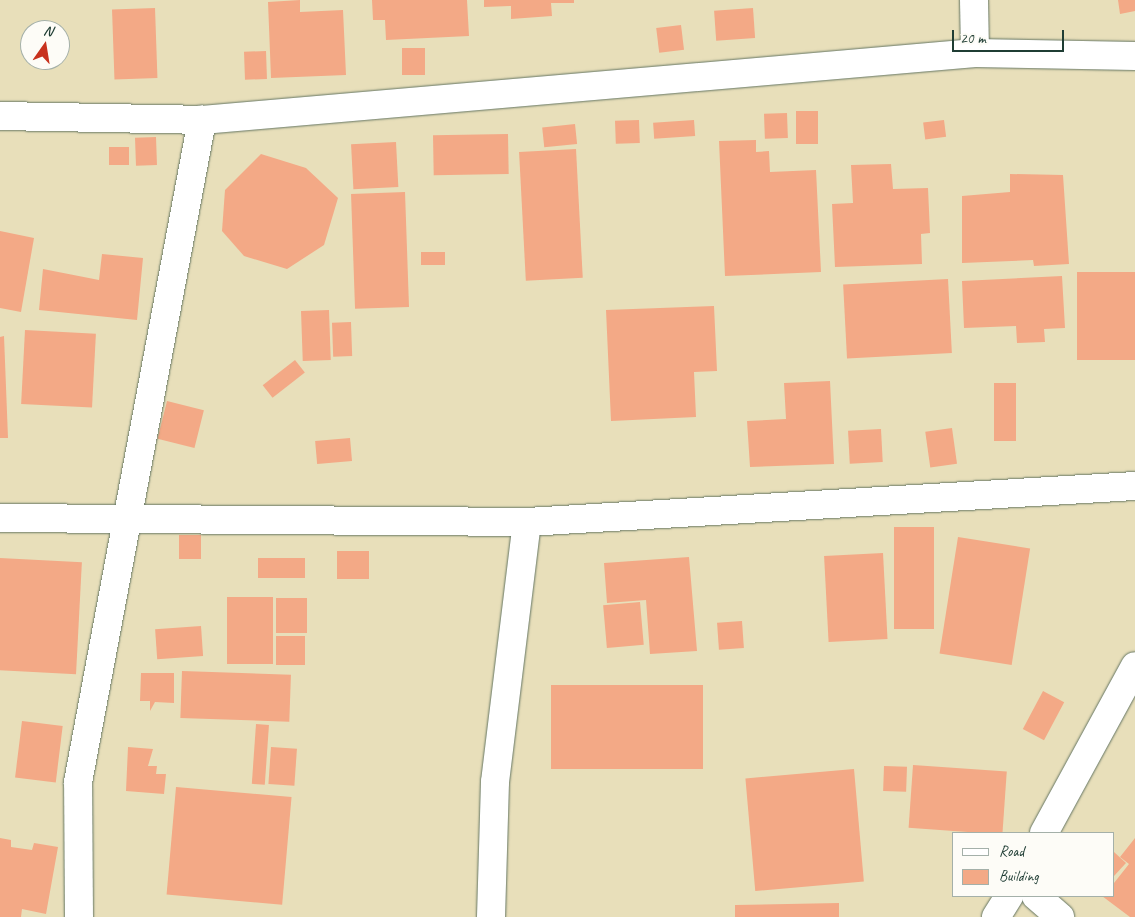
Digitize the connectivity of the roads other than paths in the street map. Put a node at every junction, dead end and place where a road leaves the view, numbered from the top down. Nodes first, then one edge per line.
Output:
1 (974, 0) edge
2 (975, 53) junction
3 (1135, 56) edge
4 (0, 116) edge
5 (202, 120) junction
6 (1135, 486) edge
7 (0, 518) edge
8 (129, 520) junction
9 (527, 522) junction
10 (1135, 666) edge
11 (1045, 832) edge
12 (1007, 897) edge
13 (1037, 897) edge
14 (79, 917) edge
15 (491, 917) edge
16 (996, 917) edge
17 (1060, 917) edge

1 - 2 street
2 - 3 street
2 - 5 street
4 - 5 street
5 - 8 street
6 - 9 street
7 - 8 street
8 - 9 street
8 - 14 street
9 - 15 street
10 - 11 street
12 - 16 street
13 - 17 street

